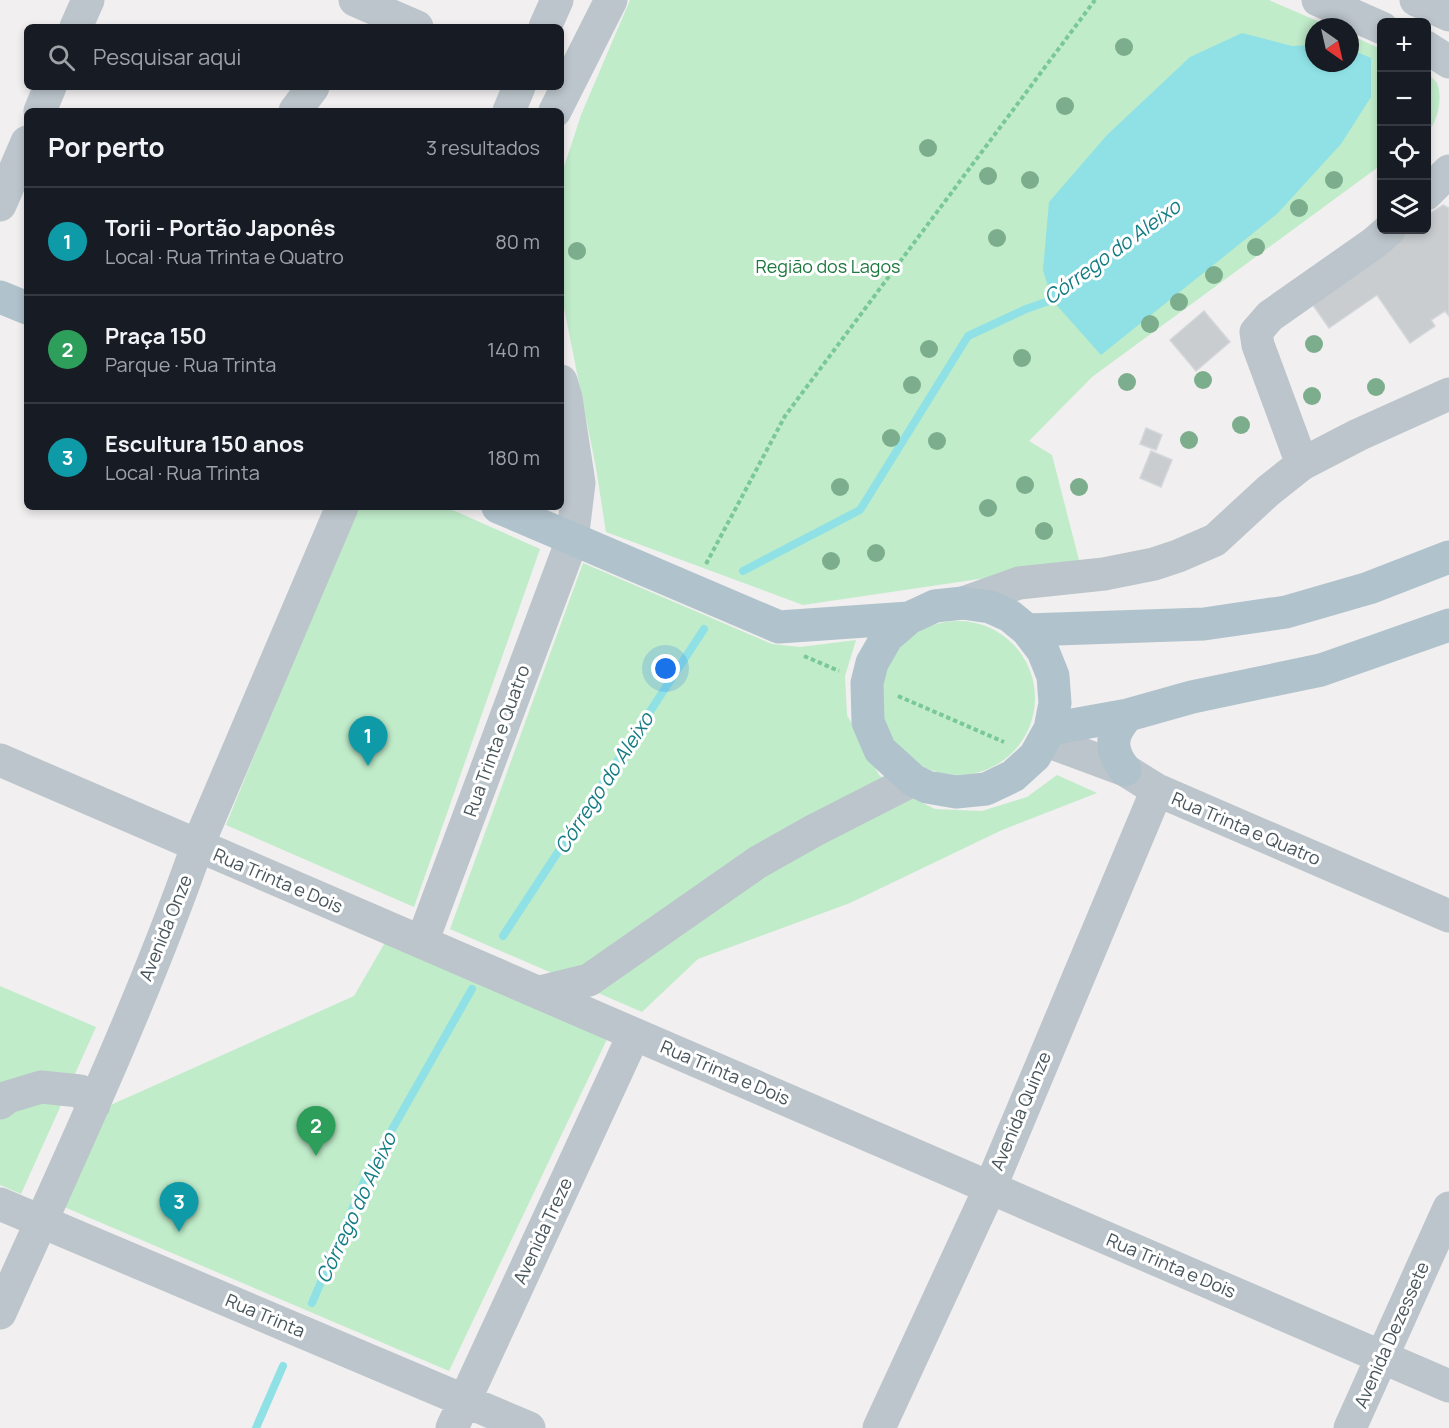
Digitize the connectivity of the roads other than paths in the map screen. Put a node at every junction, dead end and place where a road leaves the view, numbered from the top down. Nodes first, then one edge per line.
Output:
1 (88, 0) edge
2 (557, 0) edge
3 (611, 0) edge
4 (1318, 0) edge
5 (1416, 0) edge
6 (361, 11) edge
7 (1449, 15) edge
8 (77, 24) edge
9 (406, 24) edge
10 (546, 24) edge
11 (1377, 26) edge
12 (1431, 50) edge
13 (1449, 63) edge
14 (565, 81) edge
15 (49, 90) edge
16 (311, 90) edge
17 (518, 90) edge
18 (562, 90) edge
19 (41, 108) edge
20 (297, 108) edge
21 (510, 108) edge
22 (556, 108) edge
23 (24, 149) edge
24 (0, 205) edge
25 (1384, 234) edge
26 (0, 297) edge
27 (24, 307) edge
28 (564, 391) edge
29 (1449, 394) edge
30 (1302, 464) junction
31 (341, 510) edge
32 (505, 510) edge
33 (572, 540) junction
34 (1449, 557) edge
35 (963, 603) junction
36 (909, 618) junction
37 (1449, 625) edge
38 (1027, 630) junction
39 (1128, 715) junction
40 (1047, 734) junction
41 (0, 760) edge
42 (1125, 771) junction
43 (913, 780) junction
44 (1157, 790) junction
45 (197, 847) junction
46 (1449, 916) edge
47 (422, 942) junction
48 (540, 992) junction
49 (634, 1034) junction
50 (0, 1103) edge
51 (94, 1105) junction
52 (990, 1188) junction
53 (0, 1204) edge
54 (1449, 1208) edge
55 (41, 1221) junction
56 (0, 1313) edge
57 (1382, 1357) junction
58 (1449, 1386) edge
59 (458, 1414) edge
60 (529, 1428) edge
61 (879, 1428) edge
62 (1350, 1428) edge

1 - 8 street
2 - 10 street
3 - 14 street
4 - 11 street
5 - 7 street
6 - 9 street
12 - 13 street
15 - 19 street
16 - 20 street
17 - 21 street
18 - 22 street
23 - 24 street
25 - 30 street
26 - 27 main road
28 - 33 street, Rua Trinta e Quatro
29 - 30 street
30 - 35 street
31 - 45 street, Avenida Onze
32 - 33 main road
33 - 36 main road
33 - 47 street, Rua Trinta e Quatro
34 - 38 main road
35 - 36 main road
35 - 38 main road
36 - 43 main road
37 - 39 main road
38 - 40 main road
39 - 40 main road
39 - 42 main road
40 - 42 street, Rua Trinta e Quatro
40 - 43 main road
41 - 45 street, Rua Trinta e Dois
42 - 44 street, Rua Trinta e Quatro
43 - 48 street
44 - 46 street, Rua Trinta e Quatro
44 - 52 street, Avenida Quinze
45 - 47 street, Rua Trinta e Dois
45 - 51 street, Avenida Onze
47 - 48 street, Rua Trinta e Dois
48 - 49 street, Rua Trinta e Dois
49 - 52 street, Rua Trinta e Dois
49 - 59 street, Avenida Treze
50 - 51 street
51 - 55 street, Avenida Onze
52 - 57 street, Rua Trinta e Dois
52 - 61 street, Avenida Quinze
53 - 55 street, Rua Trinta
54 - 57 street, Avenida Dezessete
55 - 56 street, Avenida Onze
55 - 59 street, Rua Trinta
57 - 58 street, Rua Trinta e Dois
57 - 62 street, Avenida Dezessete
59 - 60 street, Rua Trinta

